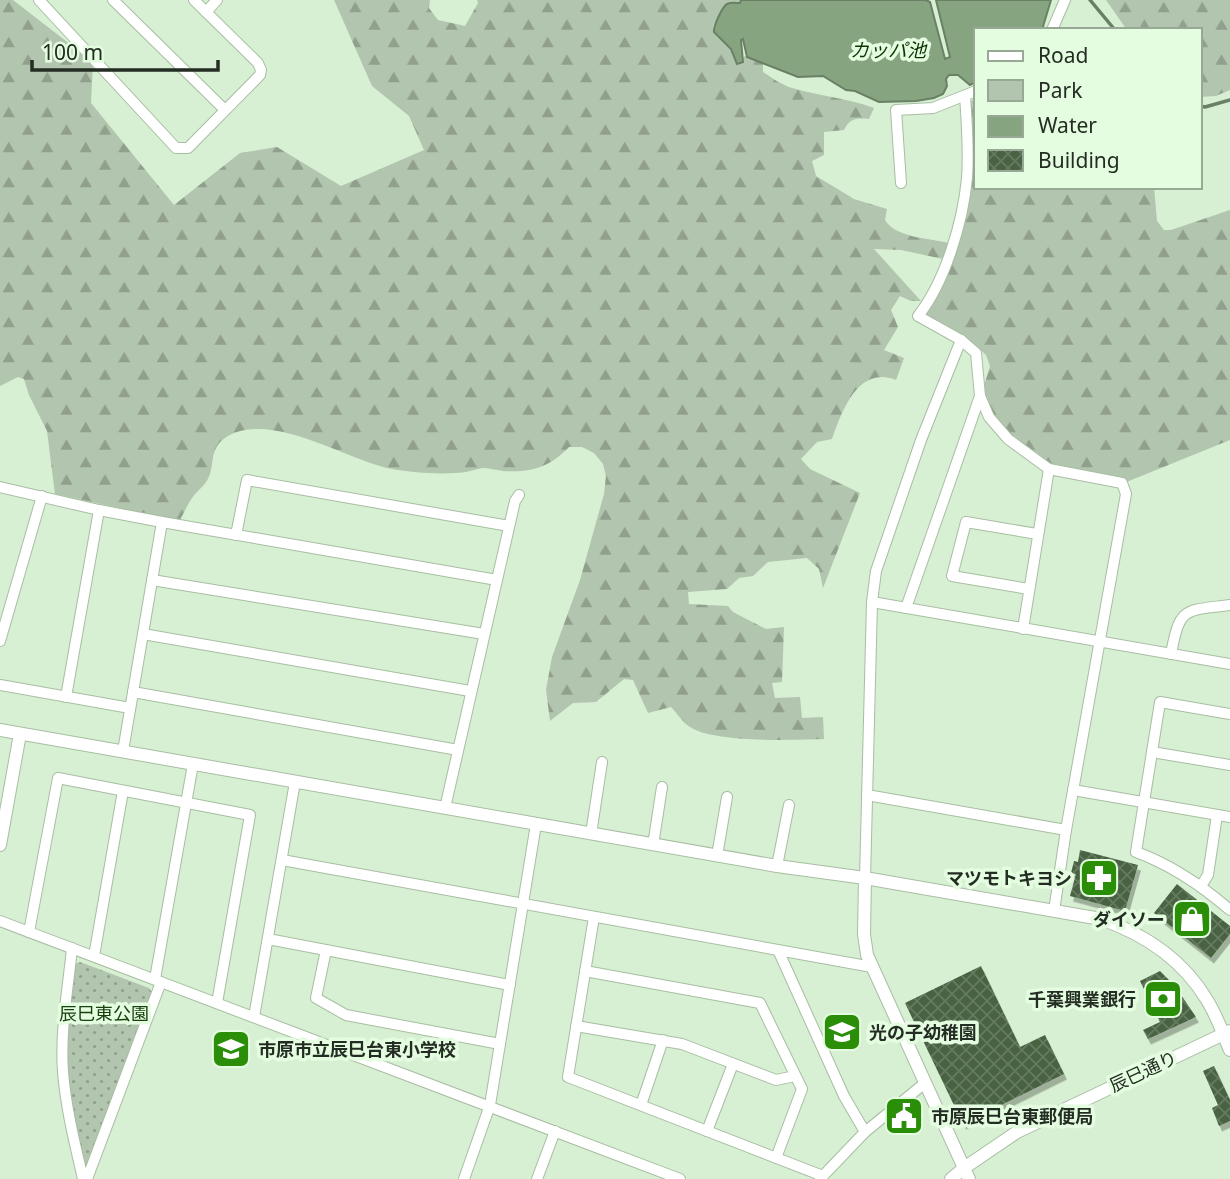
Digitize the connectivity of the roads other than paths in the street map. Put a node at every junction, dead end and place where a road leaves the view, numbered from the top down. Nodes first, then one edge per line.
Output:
1 (39, 0) edge
2 (113, 0) edge
3 (194, 0) edge
4 (217, 0) edge
5 (1065, 0) edge
6 (206, 12) junction
7 (1053, 28) edge
8 (971, 94) edge
9 (225, 110) junction
10 (901, 183) dead end
11 (961, 340) junction
12 (980, 396) junction
13 (1049, 469) junction
14 (0, 487) edge
15 (519, 495) dead end
16 (42, 496) junction
17 (99, 510) junction
18 (162, 522) junction
19 (509, 526) junction
20 (1037, 534) junction
21 (236, 535) junction
22 (152, 580) junction
23 (497, 580) junction
24 (1029, 589) junction
25 (873, 602) junction
26 (1230, 605) edge
27 (906, 608) junction
28 (1023, 629) junction
29 (484, 634) junction
30 (143, 635) junction
31 (0, 640) edge
32 (1100, 642) junction
33 (1171, 654) junction
34 (1230, 664) edge
35 (0, 685) edge
36 (133, 691) junction
37 (470, 691) junction
38 (66, 697) junction
39 (130, 708) junction
40 (1230, 714) edge
41 (0, 730) edge
42 (20, 734) junction
43 (458, 750) junction
44 (123, 751) junction
45 (1152, 752) junction
46 (602, 762) dead end
47 (193, 764) junction
48 (1230, 765) edge
49 (295, 782) junction
50 (662, 787) dead end
51 (1073, 790) junction
52 (123, 791) junction
53 (867, 795) junction
54 (727, 797) dead end
55 (187, 803) junction
56 (1143, 803) junction
57 (789, 805) dead end
58 (445, 808) junction
59 (1217, 815) junction
60 (1230, 817) edge
61 (2, 821) edge
62 (536, 824) junction
63 (1066, 830) junction
64 (591, 834) junction
65 (0, 845) edge
66 (653, 845) junction
67 (717, 856) junction
68 (282, 860) junction
69 (778, 866) junction
70 (865, 878) junction
71 (1201, 886) junction
72 (523, 904) junction
73 (1230, 910) edge
74 (1054, 911) junction
75 (594, 917) junction
76 (0, 921) edge
77 (29, 932) junction
78 (268, 939) junction
79 (72, 948) junction
80 (326, 950) junction
81 (778, 950) junction
82 (94, 956) junction
83 (872, 967) junction
84 (585, 971) junction
85 (158, 981) junction
86 (510, 985) junction
87 (217, 1003) junction
88 (254, 1017) junction
89 (576, 1026) junction
90 (1226, 1032) edge
91 (663, 1040) junction
92 (500, 1044) junction
93 (1230, 1050) edge
94 (733, 1064) junction
95 (795, 1076) junction
96 (925, 1083) junction
97 (490, 1105) junction
98 (641, 1105) junction
99 (555, 1131) junction
100 (708, 1131) junction
101 (865, 1132) junction
102 (776, 1158) junction
103 (647, 1166) junction
104 (967, 1173) edge
105 (821, 1177) edge
106 (85, 1179) edge
107 (464, 1179) edge
108 (537, 1179) edge
109 (642, 1179) edge
110 (680, 1179) edge
111 (951, 1179) edge

1 - 9 street
2 - 9 street
3 - 6 street
4 - 6 street
5 - 7 street
6 - 9 street
8 - 10 street
8 - 11 street
11 - 12 street
11 - 25 street
12 - 13 street
12 - 27 street
13 - 20 street
13 - 32 street
14 - 16 street
15 - 19 street
16 - 17 street
16 - 31 street
17 - 18 street
17 - 38 street
18 - 21 street
18 - 22 street
19 - 21 street
19 - 23 street
20 - 24 street
20 - 24 street
21 - 23 street
22 - 29 street
22 - 30 street
23 - 29 street
24 - 28 street
25 - 27 street
25 - 53 street
26 - 33 street
27 - 28 street
28 - 32 street
29 - 37 street
30 - 36 street
30 - 37 street
32 - 33 street
32 - 51 street
33 - 34 street
35 - 38 street
36 - 39 street
36 - 43 street
37 - 43 street
38 - 39 street
39 - 44 street
40 - 45 street
41 - 42 street
42 - 44 street
42 - 61 street
43 - 58 street
44 - 47 street
45 - 48 street
45 - 56 street
46 - 64 street
47 - 49 street
47 - 55 street
49 - 58 street
49 - 68 street
50 - 66 street
51 - 56 street
51 - 63 street
52 - 55 street
52 - 77 street
52 - 82 street
53 - 63 street
53 - 70 street
54 - 67 street
55 - 85 street
55 - 87 street
56 - 59 street
56 - 71 street
57 - 69 street
58 - 62 street
59 - 60 street
59 - 71 street
61 - 65 street
62 - 64 street
62 - 72 street
63 - 74 street
64 - 66 street
66 - 67 street
67 - 69 street
68 - 72 street
68 - 78 street
69 - 70 street
70 - 74 street
70 - 83 street
71 - 73 street
72 - 75 street
72 - 86 street
74 - 90 street
75 - 81 street
75 - 84 street
76 - 77 street
77 - 79 street
78 - 80 street
78 - 88 street
79 - 82 street
79 - 106 street
80 - 86 street
80 - 92 street
81 - 83 street
81 - 101 street
82 - 85 street
83 - 96 street
84 - 89 street
84 - 95 street
85 - 87 street
85 - 106 street
86 - 92 street
87 - 88 street
88 - 97 street
89 - 91 street
89 - 98 street
90 - 93 street
90 - 104 street, 辰巳通り
91 - 94 street
91 - 98 street
92 - 97 street
94 - 95 street
94 - 100 street
95 - 102 street
96 - 101 street
96 - 104 street
97 - 99 street
97 - 107 street
98 - 100 street
99 - 103 street
99 - 108 street
100 - 102 street
101 - 105 street
102 - 105 street
103 - 109 street
103 - 110 street
104 - 111 street, 辰巳通り

